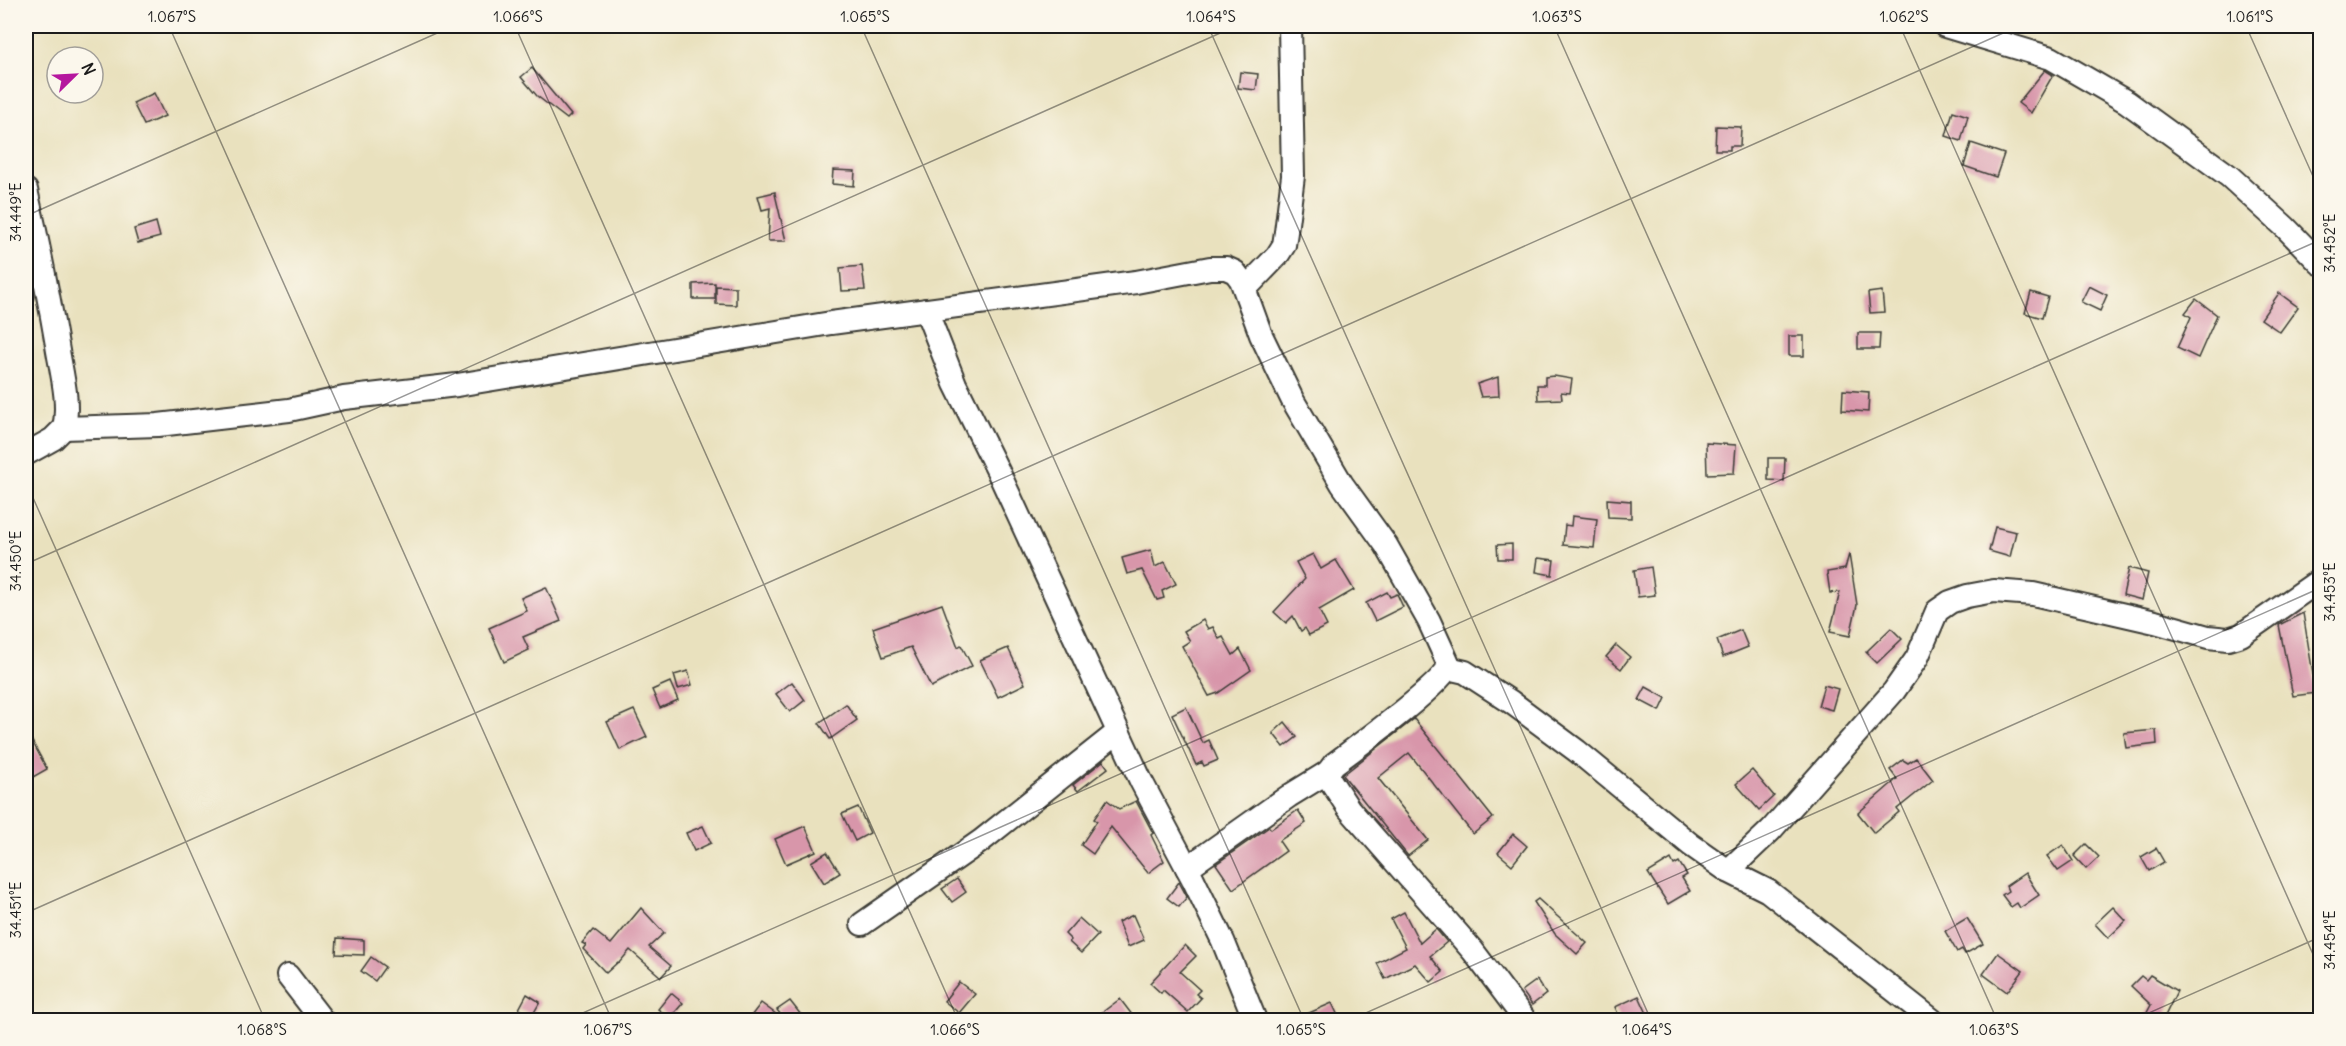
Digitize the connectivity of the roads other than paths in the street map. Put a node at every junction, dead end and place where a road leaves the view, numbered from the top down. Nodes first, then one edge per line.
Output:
1 (1290, 26) edge
2 (1946, 26) edge
3 (26, 190) edge
4 (2320, 263) edge
5 (1246, 288) junction
6 (926, 310) junction
7 (64, 428) junction
8 (26, 454) edge
9 (2320, 580) edge
10 (1448, 668) junction
11 (1118, 732) junction
12 (1328, 772) junction
13 (1187, 868) junction
14 (1728, 871) junction
15 (862, 924) dead end
16 (288, 976) dead end
17 (322, 1020) edge
18 (1255, 1020) edge
19 (1525, 1020) edge
20 (1932, 1020) edge

1 - 5 street
2 - 4 street
3 - 7 street
5 - 6 street
5 - 10 street
6 - 7 street
6 - 11 street
7 - 8 street
9 - 14 street
10 - 12 street
10 - 14 street
11 - 13 street
11 - 15 street
12 - 13 street
12 - 19 street
13 - 18 street
14 - 20 street
16 - 17 street

